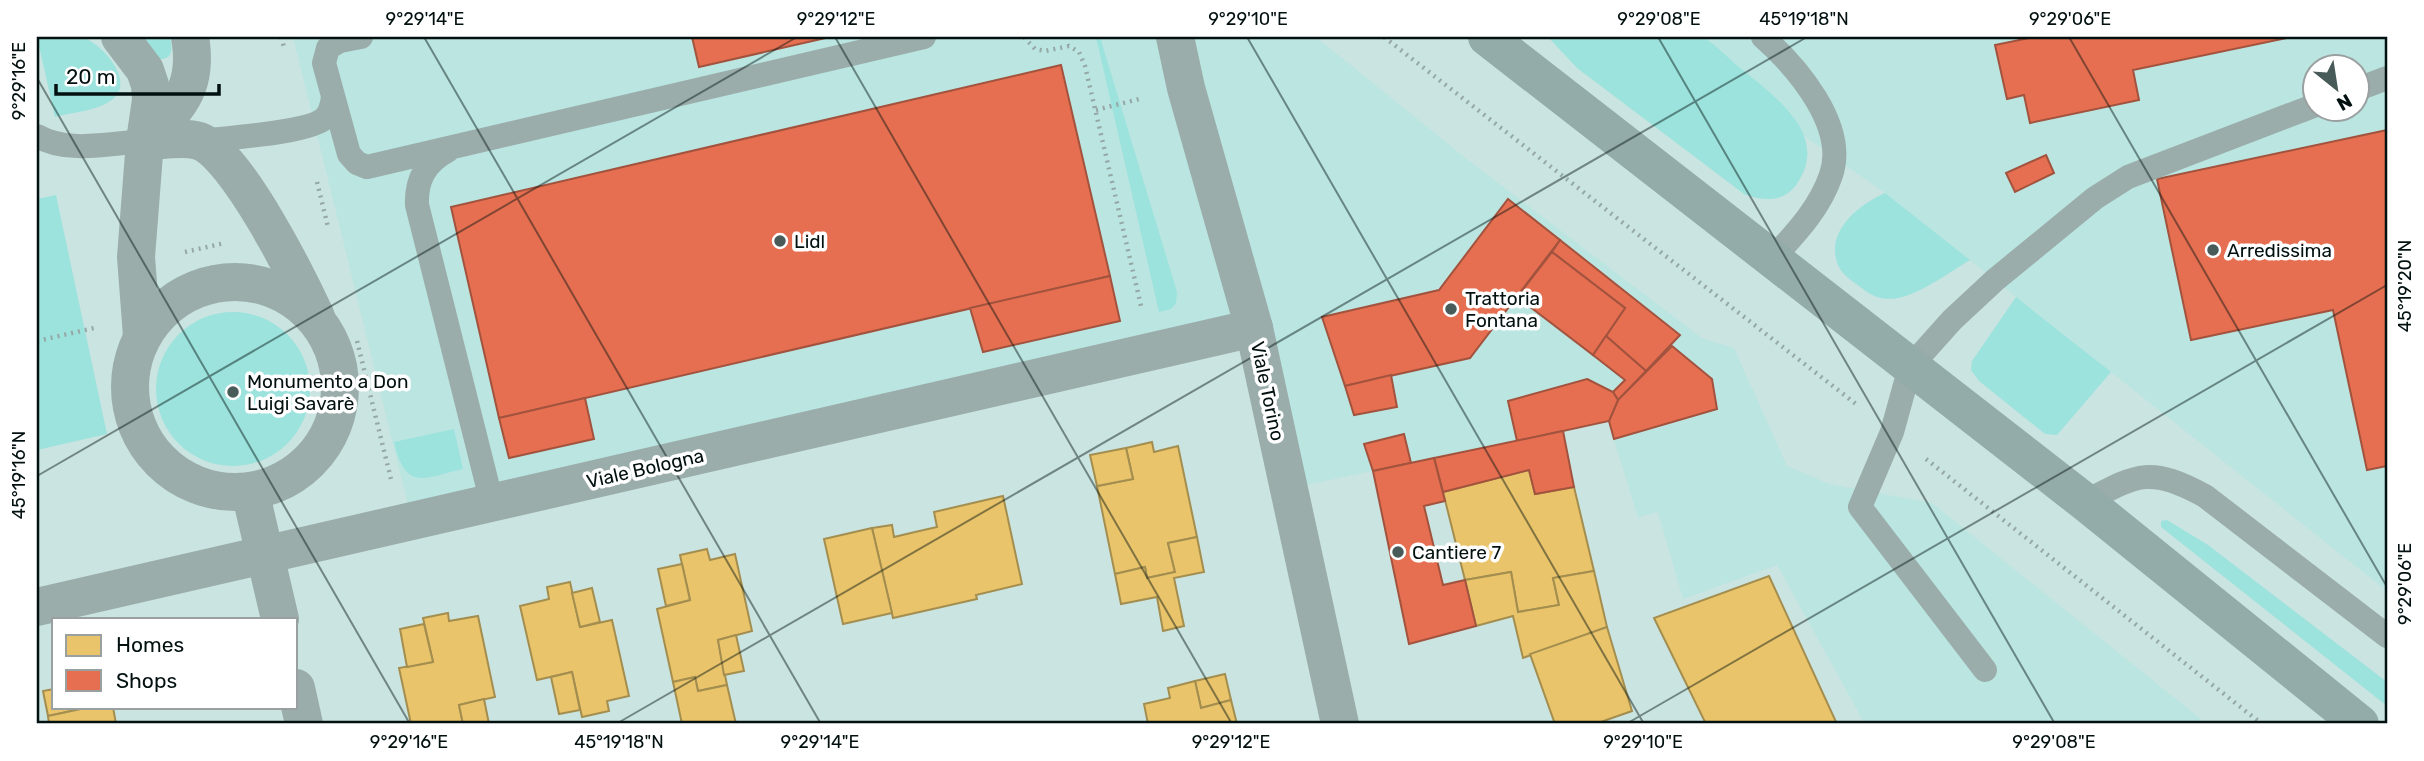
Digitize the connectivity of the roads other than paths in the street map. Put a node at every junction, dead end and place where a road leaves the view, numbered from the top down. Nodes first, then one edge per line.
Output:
1 (120, 37) edge
2 (190, 37) edge
3 (361, 37) edge
4 (924, 37) edge
5 (1487, 37) edge
6 (1515, 37) edge
7 (1763, 37) edge
8 (1174, 45) edge
9 (1560, 93) junction
10 (333, 97) junction
11 (2302, 110) edge
12 (37, 136) edge
13 (145, 141) junction
14 (200, 141) junction
15 (454, 148) junction
16 (1773, 258) junction
17 (319, 322) junction
18 (142, 327) junction
19 (1254, 328) junction
20 (1910, 367) junction
21 (250, 491) junction
22 (2085, 502) junction
23 (492, 503) junction
24 (264, 555) junction
25 (37, 607) edge
26 (280, 618) edge
27 (2387, 636) edge
28 (1985, 670) dead end
29 (298, 697) edge
30 (304, 724) edge
31 (1340, 724) edge
32 (2360, 724) edge

1 - 13 street
2 - 13 street
3 - 10 lane
4 - 15 lane
5 - 9 street
6 - 9 street
7 - 16 lane
8 - 19 street, Viale Torino
9 - 16 street
10 - 14 lane
10 - 15 lane
11 - 20 lane
12 - 13 lane
13 - 14 street
13 - 18 street
14 - 17 street
15 - 23 lane
16 - 20 street
17 - 18 street
17 - 21 street
18 - 21 street
19 - 23 street, Viale Bologna
19 - 31 street, Viale Torino
20 - 22 street
20 - 28 lane
21 - 24 street
22 - 27 lane
22 - 32 street
23 - 24 street, Viale Bologna
24 - 25 street, Viale Bologna
24 - 26 street
29 - 30 street

